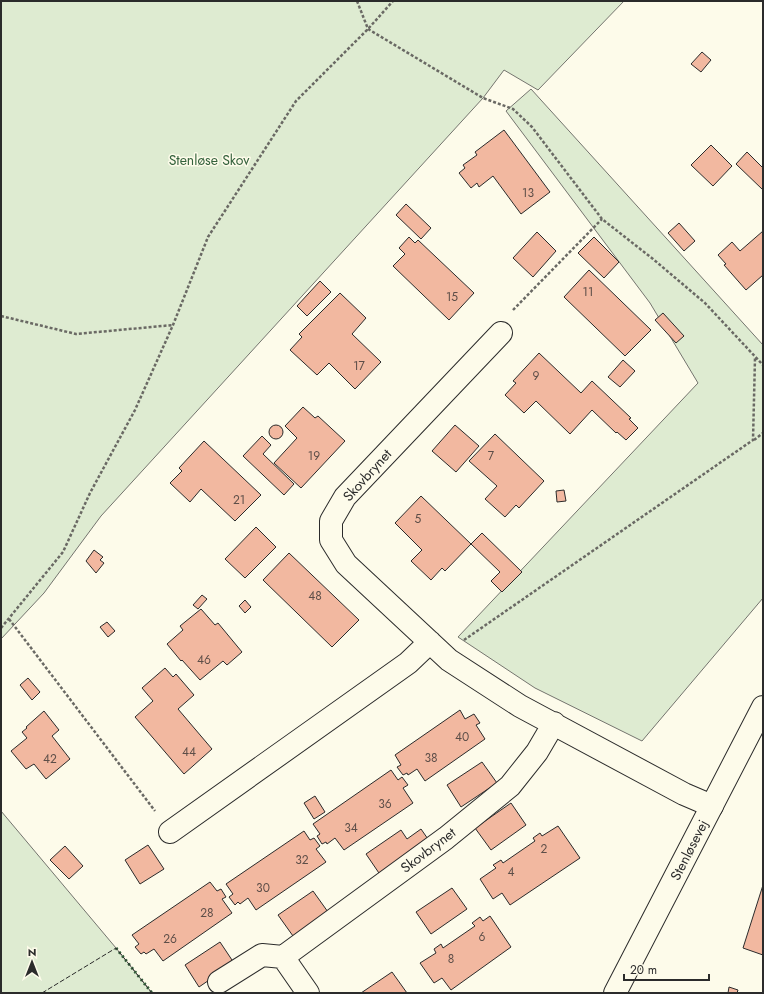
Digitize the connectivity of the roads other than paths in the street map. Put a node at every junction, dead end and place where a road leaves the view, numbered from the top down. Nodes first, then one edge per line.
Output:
1 (501, 333) road end
2 (437, 648) junction
3 (763, 706) edge
4 (554, 723) junction
5 (712, 806) junction
6 (170, 832) road end
7 (283, 957) junction
8 (219, 982) dead end
9 (308, 993) edge
10 (615, 993) edge

1 - 2 street, Skovbrynet
2 - 4 street, Skovbrynet
2 - 6 street
3 - 5 street, Stenløsevej
4 - 5 street, Skovbrynet
4 - 7 street, Skovbrynet
5 - 10 street, Stenløsevej
7 - 8 street
7 - 9 street

